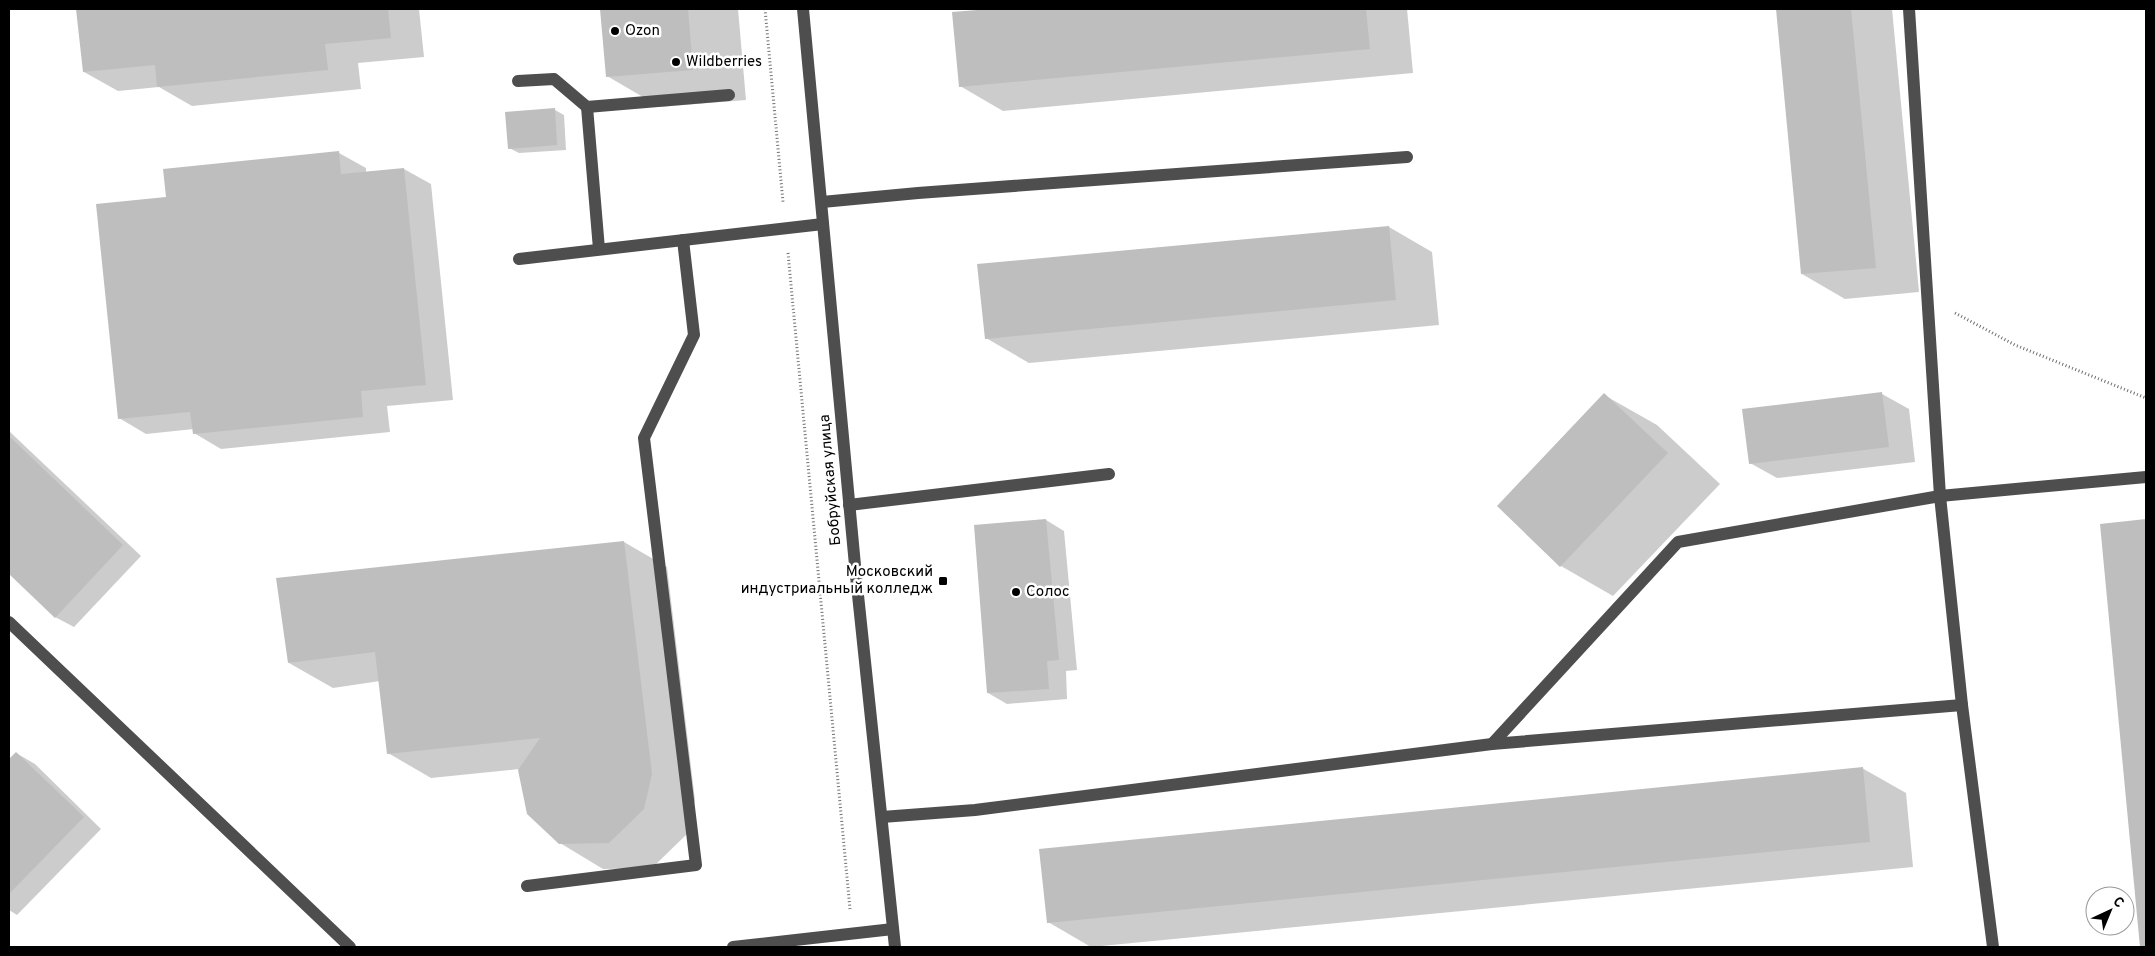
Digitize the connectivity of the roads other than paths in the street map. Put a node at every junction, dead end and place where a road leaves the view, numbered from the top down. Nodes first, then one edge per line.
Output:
1 (803, 9) edge
2 (1909, 9) edge
3 (518, 81) dead end
4 (729, 95) dead end
5 (588, 107) junction
6 (1407, 157) dead end
7 (822, 202) junction
8 (823, 224) junction
9 (683, 240) junction
10 (600, 249) junction
11 (519, 259) dead end
12 (1109, 474) dead end
13 (2146, 477) edge
14 (1940, 496) junction
15 (849, 505) junction
16 (9, 622) edge
17 (1962, 705) junction
18 (1492, 744) junction
19 (882, 817) junction
20 (527, 886) dead end
21 (893, 929) junction
22 (350, 947) edge
23 (732, 947) edge
24 (895, 947) edge
25 (1994, 947) edge

1 - 7 street, Бобруйская улица
2 - 14 street
3 - 5 street
4 - 5 street
5 - 10 street
6 - 7 street
7 - 8 street, Бобруйская улица
8 - 9 street
8 - 15 street, Бобруйская улица
9 - 10 street
9 - 20 street
10 - 11 street
12 - 15 street
13 - 14 street
14 - 17 street
14 - 18 street
15 - 19 street, Бобруйская улица
16 - 22 street
17 - 18 street
17 - 25 street
18 - 19 street
19 - 21 street, Бобруйская улица
21 - 23 street
21 - 24 street, Бобруйская улица

